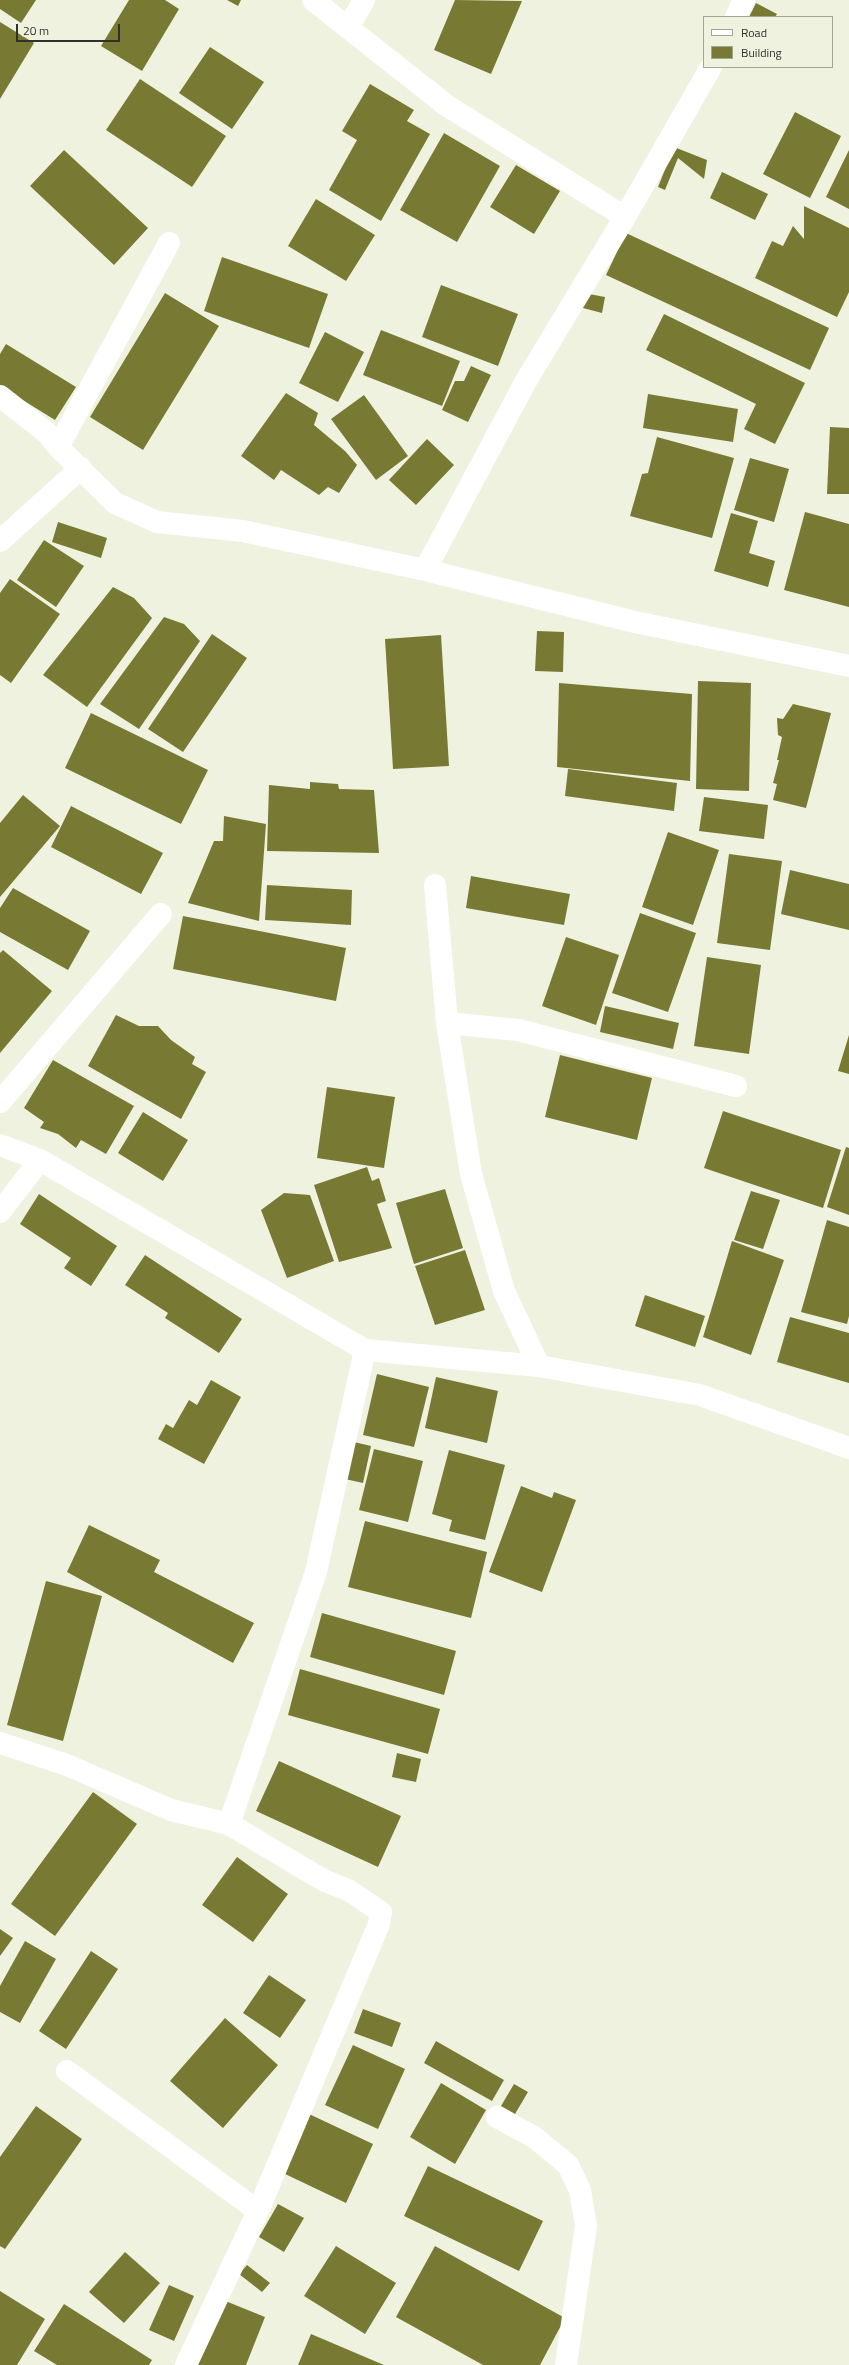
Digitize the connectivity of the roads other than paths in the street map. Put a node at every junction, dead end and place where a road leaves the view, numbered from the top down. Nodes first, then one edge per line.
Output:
1 (313, 0) edge
2 (364, 0) edge
3 (744, 0) edge
4 (736, 16) edge
5 (348, 28) junction
6 (710, 68) edge
7 (625, 217) junction
8 (169, 242) dead end
9 (0, 396) edge
10 (58, 447) junction
11 (81, 468) junction
12 (0, 541) edge
13 (425, 570) junction
14 (849, 666) edge
15 (435, 885) dead end
16 (161, 914) dead end
17 (447, 1023) junction
18 (736, 1086) dead end
19 (0, 1102) edge
20 (0, 1145) edge
21 (40, 1160) junction
22 (0, 1212) edge
23 (365, 1350) junction
24 (539, 1366) junction
25 (849, 1448) edge
26 (0, 1743) edge
27 (229, 1824) junction
28 (67, 2071) dead end
29 (497, 2117) dead end
30 (258, 2211) junction
31 (186, 2365) edge
32 (566, 2365) edge

1 - 5 street
2 - 5 street
3 - 4 street
5 - 7 street
6 - 7 street
7 - 13 street
8 - 10 street
9 - 10 street
10 - 11 street
11 - 12 street
11 - 13 street
13 - 14 street
15 - 17 street
16 - 19 street
17 - 18 street
17 - 24 street
20 - 21 street
21 - 22 street
21 - 23 street
23 - 24 street
23 - 27 street
24 - 25 street
26 - 27 street
27 - 30 street
28 - 30 street
29 - 32 street
30 - 31 street

